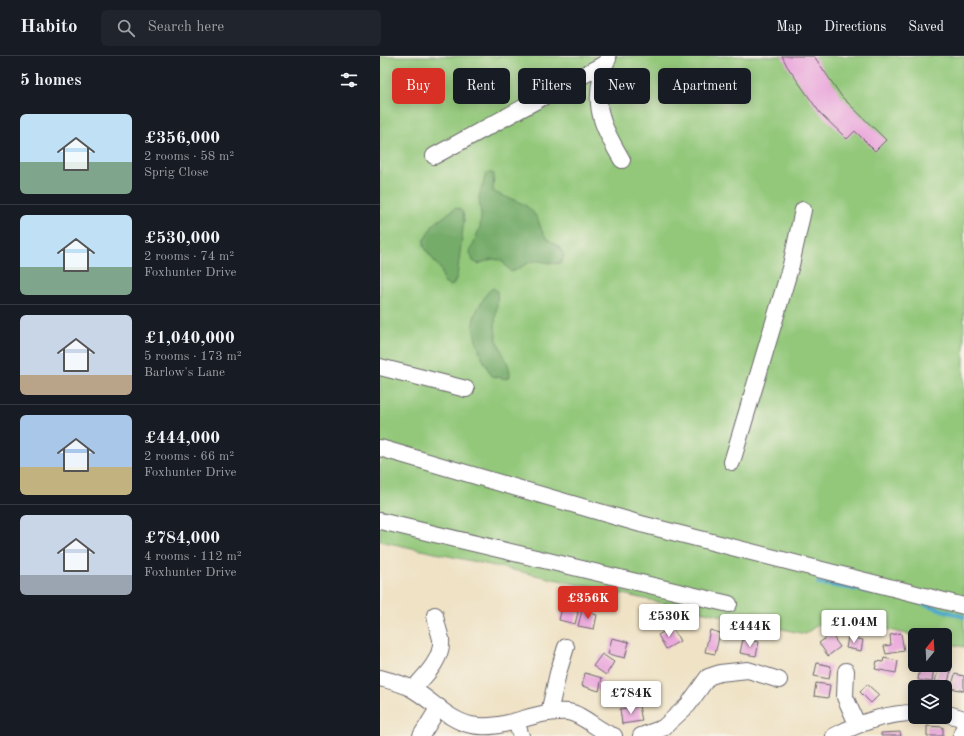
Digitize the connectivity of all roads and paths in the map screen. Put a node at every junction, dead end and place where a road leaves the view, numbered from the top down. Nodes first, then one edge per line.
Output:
1 (608, 59) edge
2 (434, 156) dead end
3 (622, 160) dead end
4 (803, 210) dead end
5 (380, 368) edge
6 (466, 389) dead end
7 (380, 448) edge
8 (732, 462) dead end
9 (380, 521) edge
10 (729, 604) dead end
11 (964, 606) edge
12 (434, 615) dead end
13 (566, 647) dead end
14 (846, 671) dead end
15 (380, 678) edge
16 (779, 680) dead end
17 (413, 689) junction
18 (439, 707) junction
19 (550, 713) junction
20 (908, 713) edge
21 (952, 716) edge
22 (964, 720) edge
23 (857, 724) junction
24 (964, 727) edge
25 (519, 729) edge
26 (421, 736) edge
27 (614, 736) edge
28 (641, 736) edge
29 (834, 736) edge
30 (961, 736) edge

1 - 2 street
1 - 3 street
4 - 8 street
5 - 6 street
7 - 11 street
9 - 10 street
12 - 17 street
13 - 19 street
14 - 23 street
15 - 17 street
16 - 28 street
17 - 18 street
18 - 25 street
18 - 26 street
19 - 25 street
19 - 27 street
20 - 23 street
21 - 22 street
23 - 29 street
24 - 30 street

